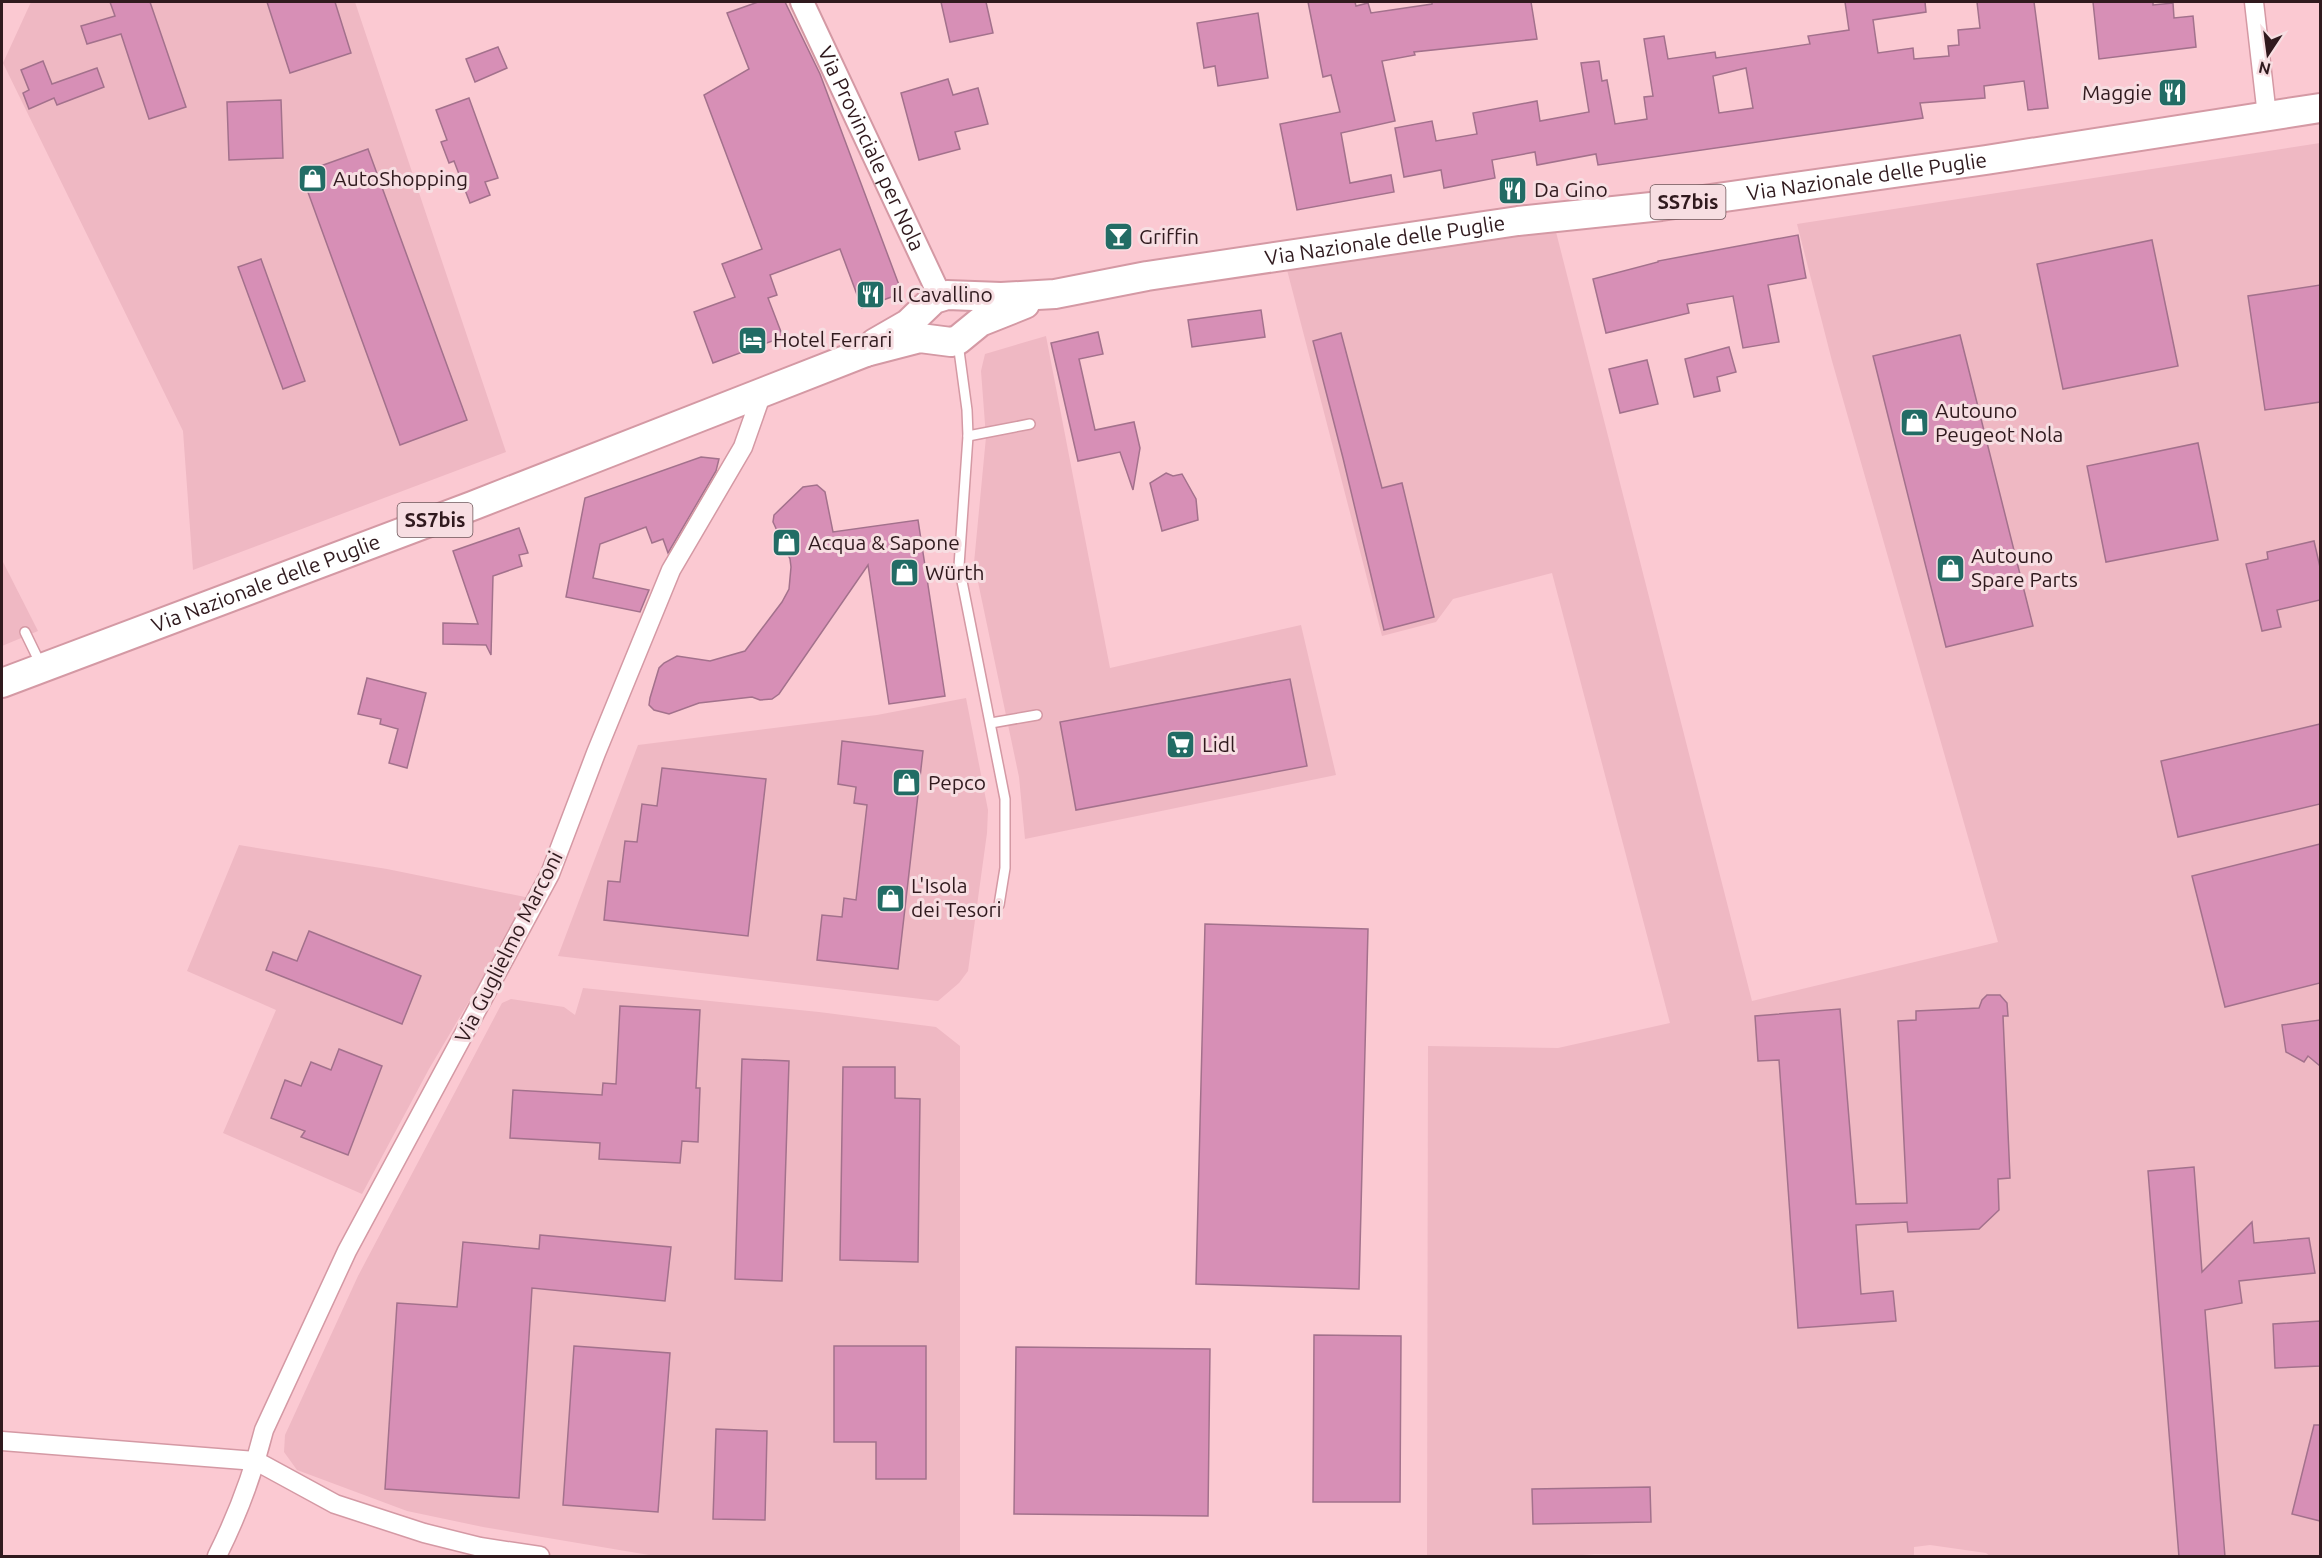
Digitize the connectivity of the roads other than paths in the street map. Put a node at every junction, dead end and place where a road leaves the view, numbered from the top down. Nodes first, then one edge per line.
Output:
1 (802, 2) edge
2 (2254, 2) edge
3 (2320, 108) edge
4 (2267, 116) junction
5 (1055, 294) junction
6 (942, 299) junction
7 (957, 338) junction
8 (866, 352) junction
9 (762, 393) junction
10 (1030, 424) dead end
11 (968, 436) junction
12 (25, 632) dead end
13 (42, 668) junction
14 (2, 683) edge
15 (1037, 715) dead end
16 (991, 723) junction
17 (999, 905) dead end
18 (2, 1441) edge
19 (256, 1461) junction
20 (217, 1557) edge
21 (540, 1557) edge

1 - 6 street, Via Provinciale per Nola
2 - 4 street
3 - 4 main road, Via Nazionale delle Puglie / SS7bis
4 - 5 main road, Via Nazionale delle Puglie / SS7bis
5 - 6 main road, Via Nazionale delle Puglie / SS7bis
5 - 7 main road, Via Nazionale delle Puglie / SS7bis
6 - 7 main road
6 - 7 main road
6 - 8 main road, Via Nazionale delle Puglie / SS7bis
7 - 8 main road, Via Nazionale delle Puglie / SS7bis
7 - 11 lane
8 - 9 main road, Via Nazionale delle Puglie / SS7bis
9 - 13 main road, Via Nazionale delle Puglie / SS7bis
9 - 19 street, Via Guglielmo Marconi
10 - 11 lane
11 - 16 lane
12 - 13 lane
13 - 14 main road, Via Nazionale delle Puglie / SS7bis
15 - 16 lane
16 - 17 lane
18 - 19 street
19 - 20 street, Via Guglielmo Marconi
19 - 21 street

